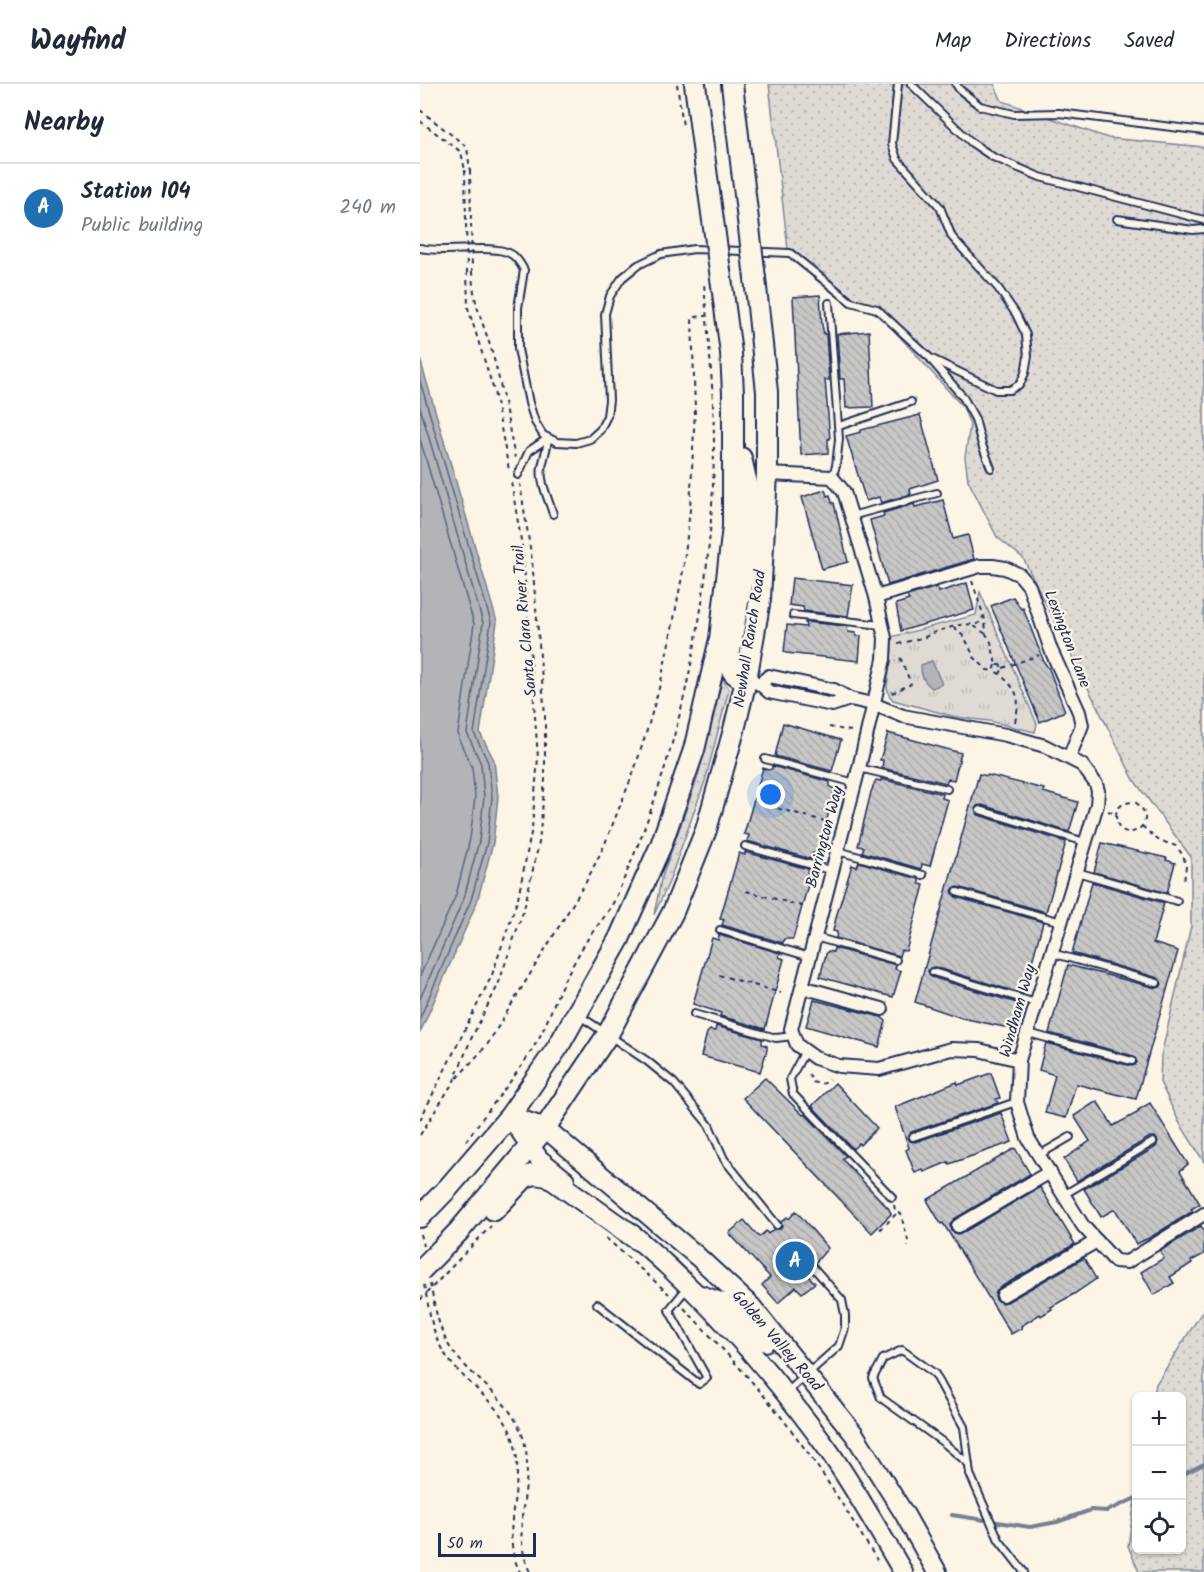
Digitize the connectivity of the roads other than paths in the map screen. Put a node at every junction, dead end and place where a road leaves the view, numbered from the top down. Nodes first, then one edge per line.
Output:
1 (695, 84) edge
2 (732, 84) edge
3 (898, 84) edge
4 (911, 84) edge
5 (956, 84) edge
6 (1204, 131) edge
7 (1117, 219) dead end
8 (1204, 220) edge
9 (1204, 229) edge
10 (420, 248) edge
11 (829, 303) dead end
12 (930, 358) junction
13 (911, 402) dead end
14 (839, 426) junction
15 (733, 429) junction
16 (548, 438) junction
17 (991, 468) dead end
18 (767, 474) junction
19 (518, 475) road end
20 (832, 477) junction
21 (937, 493) dead end
22 (553, 514) dead end
23 (851, 516) junction
24 (876, 597) junction
25 (793, 615) dead end
26 (882, 625) junction
27 (753, 682) junction
28 (873, 704) junction
29 (1069, 758) junction
30 (765, 759) dead end
31 (860, 768) junction
32 (856, 783) junction
33 (947, 789) dead end
34 (980, 810) dead end
35 (1086, 842) junction
36 (745, 846) dead end
37 (838, 851) junction
38 (833, 871) junction
39 (1077, 872) junction
40 (923, 876) dead end
41 (957, 892) dead end
42 (1177, 901) dead end
43 (1061, 922) junction
44 (720, 930) dead end
45 (815, 937) junction
46 (1052, 953) junction
47 (810, 957) junction
48 (896, 960) dead end
49 (933, 972) dead end
50 (1157, 983) dead end
51 (802, 987) junction
52 (1037, 1003) junction
53 (882, 1009) dead end
54 (577, 1014) junction
55 (694, 1014) dead end
56 (1028, 1033) junction
57 (608, 1034) junction
58 (794, 1036) junction
59 (805, 1051) junction
60 (1019, 1060) junction
61 (1132, 1061) dead end
62 (1017, 1102) junction
63 (510, 1116) junction
64 (545, 1128) junction
65 (913, 1137) dead end
66 (1070, 1137) dead end
67 (1153, 1142) dead end
68 (531, 1145) junction
69 (1039, 1155) junction
70 (1050, 1172) junction
71 (1065, 1194) junction
72 (892, 1197) dead end
73 (1204, 1214) edge
74 (420, 1217) edge
75 (777, 1225) dead end
76 (958, 1226) dead end
77 (459, 1231) junction
78 (639, 1240) junction
79 (1096, 1241) junction
80 (812, 1266) dead end
81 (424, 1269) edge
82 (693, 1289) junction
83 (1003, 1295) dead end
84 (597, 1304) dead end
85 (782, 1344) junction
86 (808, 1375) junction
87 (784, 1394) junction
88 (969, 1464) junction
89 (903, 1572) edge
90 (937, 1572) edge
91 (1022, 1572) edge

1 - 15 main road, Newhall Ranch Road, bridge
2 - 18 main road, Newhall Ranch Road, bridge
3 - 12 lane
4 - 8 lane
5 - 6 lane
7 - 9 lane
10 - 16 lane
11 - 14 lane
12 - 16 lane
12 - 17 lane
13 - 14 lane
14 - 20 lane
15 - 27 main road
15 - 54 main road, Newhall Ranch Road
16 - 19 lane
16 - 22 lane
18 - 20 street
18 - 27 main road, Newhall Ranch Road
20 - 23 street, Barrington Way
21 - 23 lane
23 - 24 street, Barrington Way
24 - 26 street, Barrington Way
24 - 29 street, Lexington Lane
25 - 26 lane
26 - 28 street, Barrington Way
27 - 28 street
27 - 57 main road, Newhall Ranch Road
28 - 29 street
28 - 31 street, Barrington Way
29 - 35 street, Windham Way
30 - 32 lane
31 - 32 street, Barrington Way
31 - 33 lane
32 - 37 street, Barrington Way
34 - 35 lane
35 - 39 street, Windham Way
36 - 38 lane
37 - 38 street, Barrington Way
37 - 40 lane
38 - 45 street, Barrington Way
39 - 42 lane
39 - 43 street, Windham Way
41 - 43 lane
43 - 46 street, Windham Way
44 - 47 lane
45 - 47 street, Barrington Way
45 - 48 lane
46 - 50 lane
46 - 52 street, Windham Way
47 - 51 street, Barrington Way
49 - 52 lane
51 - 53 street
51 - 58 street, Barrington Way
52 - 56 street, Windham Way
54 - 57 lane
54 - 63 main road, Newhall Ranch Road
55 - 58 lane
56 - 60 street, Windham Way
56 - 61 lane
57 - 64 main road, Newhall Ranch Road
57 - 75 lane
58 - 59 street
59 - 60 street
59 - 72 lane
60 - 62 street, Windham Way
62 - 65 lane
62 - 69 street, Windham Way
63 - 64 main road, Golden Valley Road
63 - 68 main road, Golden Valley Road
63 - 74 main road
64 - 68 main road, Newhall Ranch Road
64 - 85 main road, Golden Valley Road
66 - 69 lane
67 - 71 lane
68 - 77 main road
68 - 78 main road, Golden Valley Road
69 - 70 street, Windham Way
70 - 71 street, Windham Way
70 - 76 street
71 - 79 street, Windham Way
73 - 79 street, Windham Way
77 - 78 main road
77 - 81 main road, bridge
78 - 82 main road, Golden Valley Road
79 - 83 street
80 - 86 lane
82 - 84 lane
82 - 85 main road
82 - 87 main road, Golden Valley Road
85 - 86 main road, Golden Valley Road
86 - 87 lane
86 - 90 main road, Golden Valley Road
87 - 89 main road, Golden Valley Road
88 - 88 lane
88 - 91 lane

